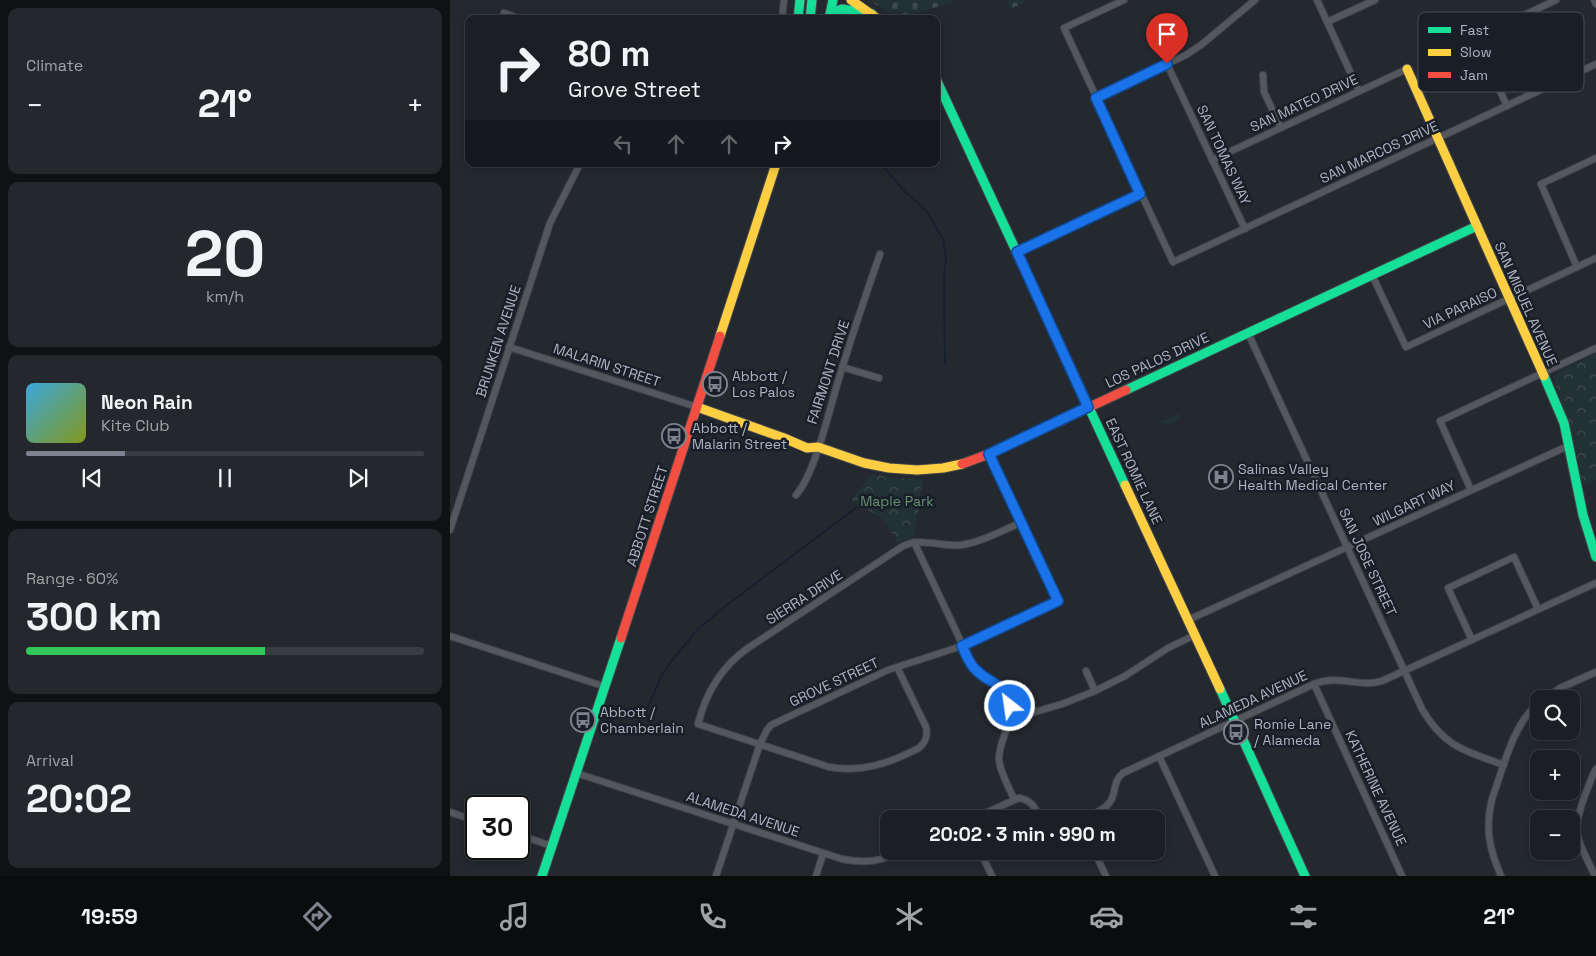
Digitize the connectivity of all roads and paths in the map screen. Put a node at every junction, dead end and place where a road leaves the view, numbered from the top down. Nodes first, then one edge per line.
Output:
1 (784, 0) edge
2 (800, 0) edge
3 (812, 0) edge
4 (834, 0) edge
5 (851, 0) edge
6 (1124, 0) edge
7 (1255, 0) edge
8 (1317, 0) edge
9 (1375, 0) edge
10 (1556, 0) edge
11 (1594, 0) edge
12 (1596, 4) edge
13 (1531, 12) edge
14 (504, 13) dead end
15 (509, 15) edge
16 (782, 15) edge
17 (798, 15) edge
18 (810, 15) edge
19 (829, 15) edge
20 (831, 15) edge
21 (867, 15) edge
22 (872, 15) edge
23 (1327, 22) junction
24 (1167, 64) junction
25 (1596, 64) edge
26 (1407, 69) joint
27 (1584, 70) edge
28 (1263, 75) dead end
29 (940, 88) edge
30 (1359, 91) junction
31 (1501, 92) edge
32 (1537, 92) edge
33 (1096, 98) junction
34 (1507, 106) junction
35 (1281, 128) junction
36 (1439, 138) junction
37 (1596, 158) edge
38 (1212, 160) junction
39 (578, 167) edge
40 (775, 167) edge
41 (1140, 194) junction
42 (1477, 226) junction
43 (1244, 229) junction
44 (1017, 252) junction
45 (880, 254) dead end
46 (1596, 258) edge
47 (1577, 267) junction
48 (1372, 275) junction
49 (1509, 299) junction
50 (1248, 333) junction
51 (509, 348) junction
52 (1596, 348) edge
53 (842, 367) junction
54 (1542, 373) junction
55 (879, 378) dead end
56 (697, 407) junction
57 (1088, 407) junction
58 (1568, 446) junction
59 (818, 448) junction
60 (989, 454) junction
61 (1471, 490) junction
62 (796, 495) dead end
63 (1020, 523) junction
64 (450, 530) edge
65 (914, 542) junction
66 (1348, 548) junction
67 (1596, 557) edge
68 (1596, 583) edge
69 (1538, 609) junction
70 (1188, 620) junction
71 (1195, 635) junction
72 (450, 636) edge
73 (1472, 640) junction
74 (962, 646) junction
75 (897, 667) junction
76 (1086, 671) dead end
77 (1405, 671) junction
78 (1596, 672) edge
79 (1314, 684) junction
80 (606, 687) junction
81 (1557, 690) edge
82 (1095, 691) junction
83 (1530, 711) edge
84 (1011, 719) junction
85 (1234, 722) junction
86 (760, 744) junction
87 (1159, 756) junction
88 (1504, 765) junction
89 (1596, 769) edge
90 (576, 773) junction
91 (1014, 799) junction
92 (991, 810) edge
93 (1036, 810) edge
94 (1100, 810) edge
95 (450, 812) edge
96 (465, 817) edge
97 (733, 824) junction
98 (530, 839) edge
99 (552, 846) junction
100 (823, 854) junction
101 (882, 860) edge
102 (984, 860) edge
103 (1098, 860) edge
104 (542, 876) edge
105 (716, 876) edge
106 (816, 876) edge
107 (992, 876) edge
108 (1106, 876) edge
109 (1215, 876) edge
110 (1305, 876) edge
111 (1402, 876) edge
112 (1502, 876) edge
113 (1595, 876) edge

1 - 16 street
2 - 17 main road
3 - 18 main road
4 - 19 main road
5 - 22 main road
6 - 33 street
7 - 24 street
8 - 23 street
9 - 23 street
10 - 13 street
11 - 12 street
14 - 15 street
20 - 21 main road
23 - 30 street
24 - 33 street
24 - 38 street, SAN TOMAS WAY
25 - 27 street, SAN MARCOS DRIVE
26 - 30 street, SAN MATEO DRIVE
26 - 36 main road, SAN MIGUEL AVENUE
28 - 35 street
29 - 44 main road, EAST ROMIE LANE
30 - 35 street, SAN MATEO DRIVE
31 - 34 street
32 - 34 street, SAN MARCOS DRIVE
33 - 41 street
34 - 36 street, SAN MARCOS DRIVE
35 - 38 street, SAN MATEO DRIVE
36 - 42 main road, SAN MIGUEL AVENUE
36 - 43 street, SAN MARCOS DRIVE
37 - 47 street
38 - 43 street, SAN TOMAS WAY
39 - 51 street, BRUNKEN AVENUE
40 - 56 main road, ABBOTT STREET
41 - 43 street, SAN MARCOS DRIVE
41 - 44 street
42 - 48 main road, LOS PALOS DRIVE
42 - 49 main road, SAN MIGUEL AVENUE
44 - 57 main road, EAST ROMIE LANE
45 - 53 street, FAIRMONT DRIVE
46 - 47 street, VIA PARAISO
47 - 49 street, VIA PARAISO
48 - 49 street, VIA PARAISO
48 - 50 main road, LOS PALOS DRIVE
49 - 54 main road, SAN MIGUEL AVENUE
50 - 57 main road, LOS PALOS DRIVE
50 - 66 street, SAN JOSE STREET
51 - 56 street, MALARIN STREET
51 - 64 street, BRUNKEN AVENUE
52 - 54 street
53 - 55 street
53 - 59 street, FAIRMONT DRIVE
54 - 58 main road, SAN MIGUEL AVENUE
54 - 61 street
56 - 59 main road, LOS PALOS DRIVE
56 - 80 main road, ABBOTT STREET
57 - 60 main road, LOS PALOS DRIVE
57 - 70 main road, EAST ROMIE LANE
58 - 61 street, WILGART WAY
58 - 67 main road, SAN MIGUEL AVENUE
59 - 60 main road, LOS PALOS DRIVE
59 - 62 street, FAIRMONT DRIVE
60 - 63 street
61 - 66 street, WILGART WAY
63 - 65 street
63 - 74 street, GROVE STREET
65 - 74 street
65 - 86 street, SIERRA DRIVE
66 - 70 street, WILGART WAY
66 - 77 street, SAN JOSE STREET
68 - 69 street, ALAMEDA AVENUE
69 - 73 street, ALAMEDA AVENUE
69 - 73 street
70 - 71 main road, EAST ROMIE LANE
71 - 82 street
71 - 85 main road, EAST ROMIE LANE
72 - 80 street
73 - 77 street, ALAMEDA AVENUE
74 - 75 street, GROVE STREET
74 - 84 street
75 - 86 street, GROVE STREET
75 - 86 street
76 - 82 street
77 - 79 street, ALAMEDA AVENUE
77 - 88 street, SAN JOSE STREET
78 - 81 street
79 - 85 street, ALAMEDA AVENUE
79 - 111 street, KATHERINE AVENUE
80 - 90 main road, ABBOTT STREET
82 - 84 street
83 - 88 street
84 - 91 street
85 - 87 street, ALAMEDA AVENUE
85 - 110 main road, EAST ROMIE LANE
86 - 97 street, GROVE STREET
87 - 94 street, ALAMEDA AVENUE
87 - 109 street
88 - 112 street
89 - 113 street
90 - 97 street, ALAMEDA AVENUE
90 - 99 main road, ABBOTT STREET
91 - 92 street
91 - 93 street
95 - 96 street
97 - 100 street, ALAMEDA AVENUE
97 - 105 street, GROVE STREET
98 - 99 street
99 - 104 main road, ABBOTT STREET
100 - 101 street, ALAMEDA AVENUE
100 - 106 street
102 - 107 street
103 - 108 street

